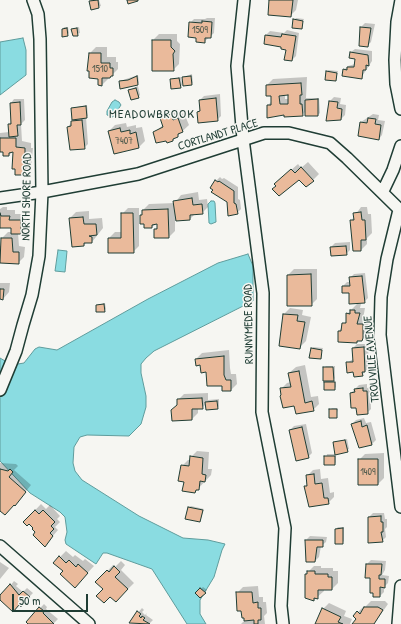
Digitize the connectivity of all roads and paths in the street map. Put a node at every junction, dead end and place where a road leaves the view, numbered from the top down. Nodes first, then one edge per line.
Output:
1 (33, 0) edge
2 (244, 0) edge
3 (401, 0) edge
4 (401, 109) edge
5 (243, 139) junction
6 (401, 146) edge
7 (42, 192) junction
8 (383, 192) junction
9 (0, 198) edge
10 (400, 210) edge
11 (0, 390) edge
12 (401, 507) edge
13 (0, 546) edge
14 (401, 586) edge
15 (88, 624) edge
16 (283, 624) edge
17 (398, 624) edge

1 - 7 street, NORTH SHORE ROAD
2 - 5 street, RUNNYMEDE ROAD
3 - 4 street
5 - 7 street, CORTLANDT PLACE
5 - 8 street, CORTLANDT PLACE
5 - 16 street, RUNNYMEDE ROAD
6 - 8 street
7 - 9 street, CORTLANDT PLACE
7 - 11 street, NORTH SHORE ROAD
8 - 10 street, CORTLANDT PLACE
10 - 12 street, TROUVILLE AVENUE
13 - 15 street
14 - 17 street

